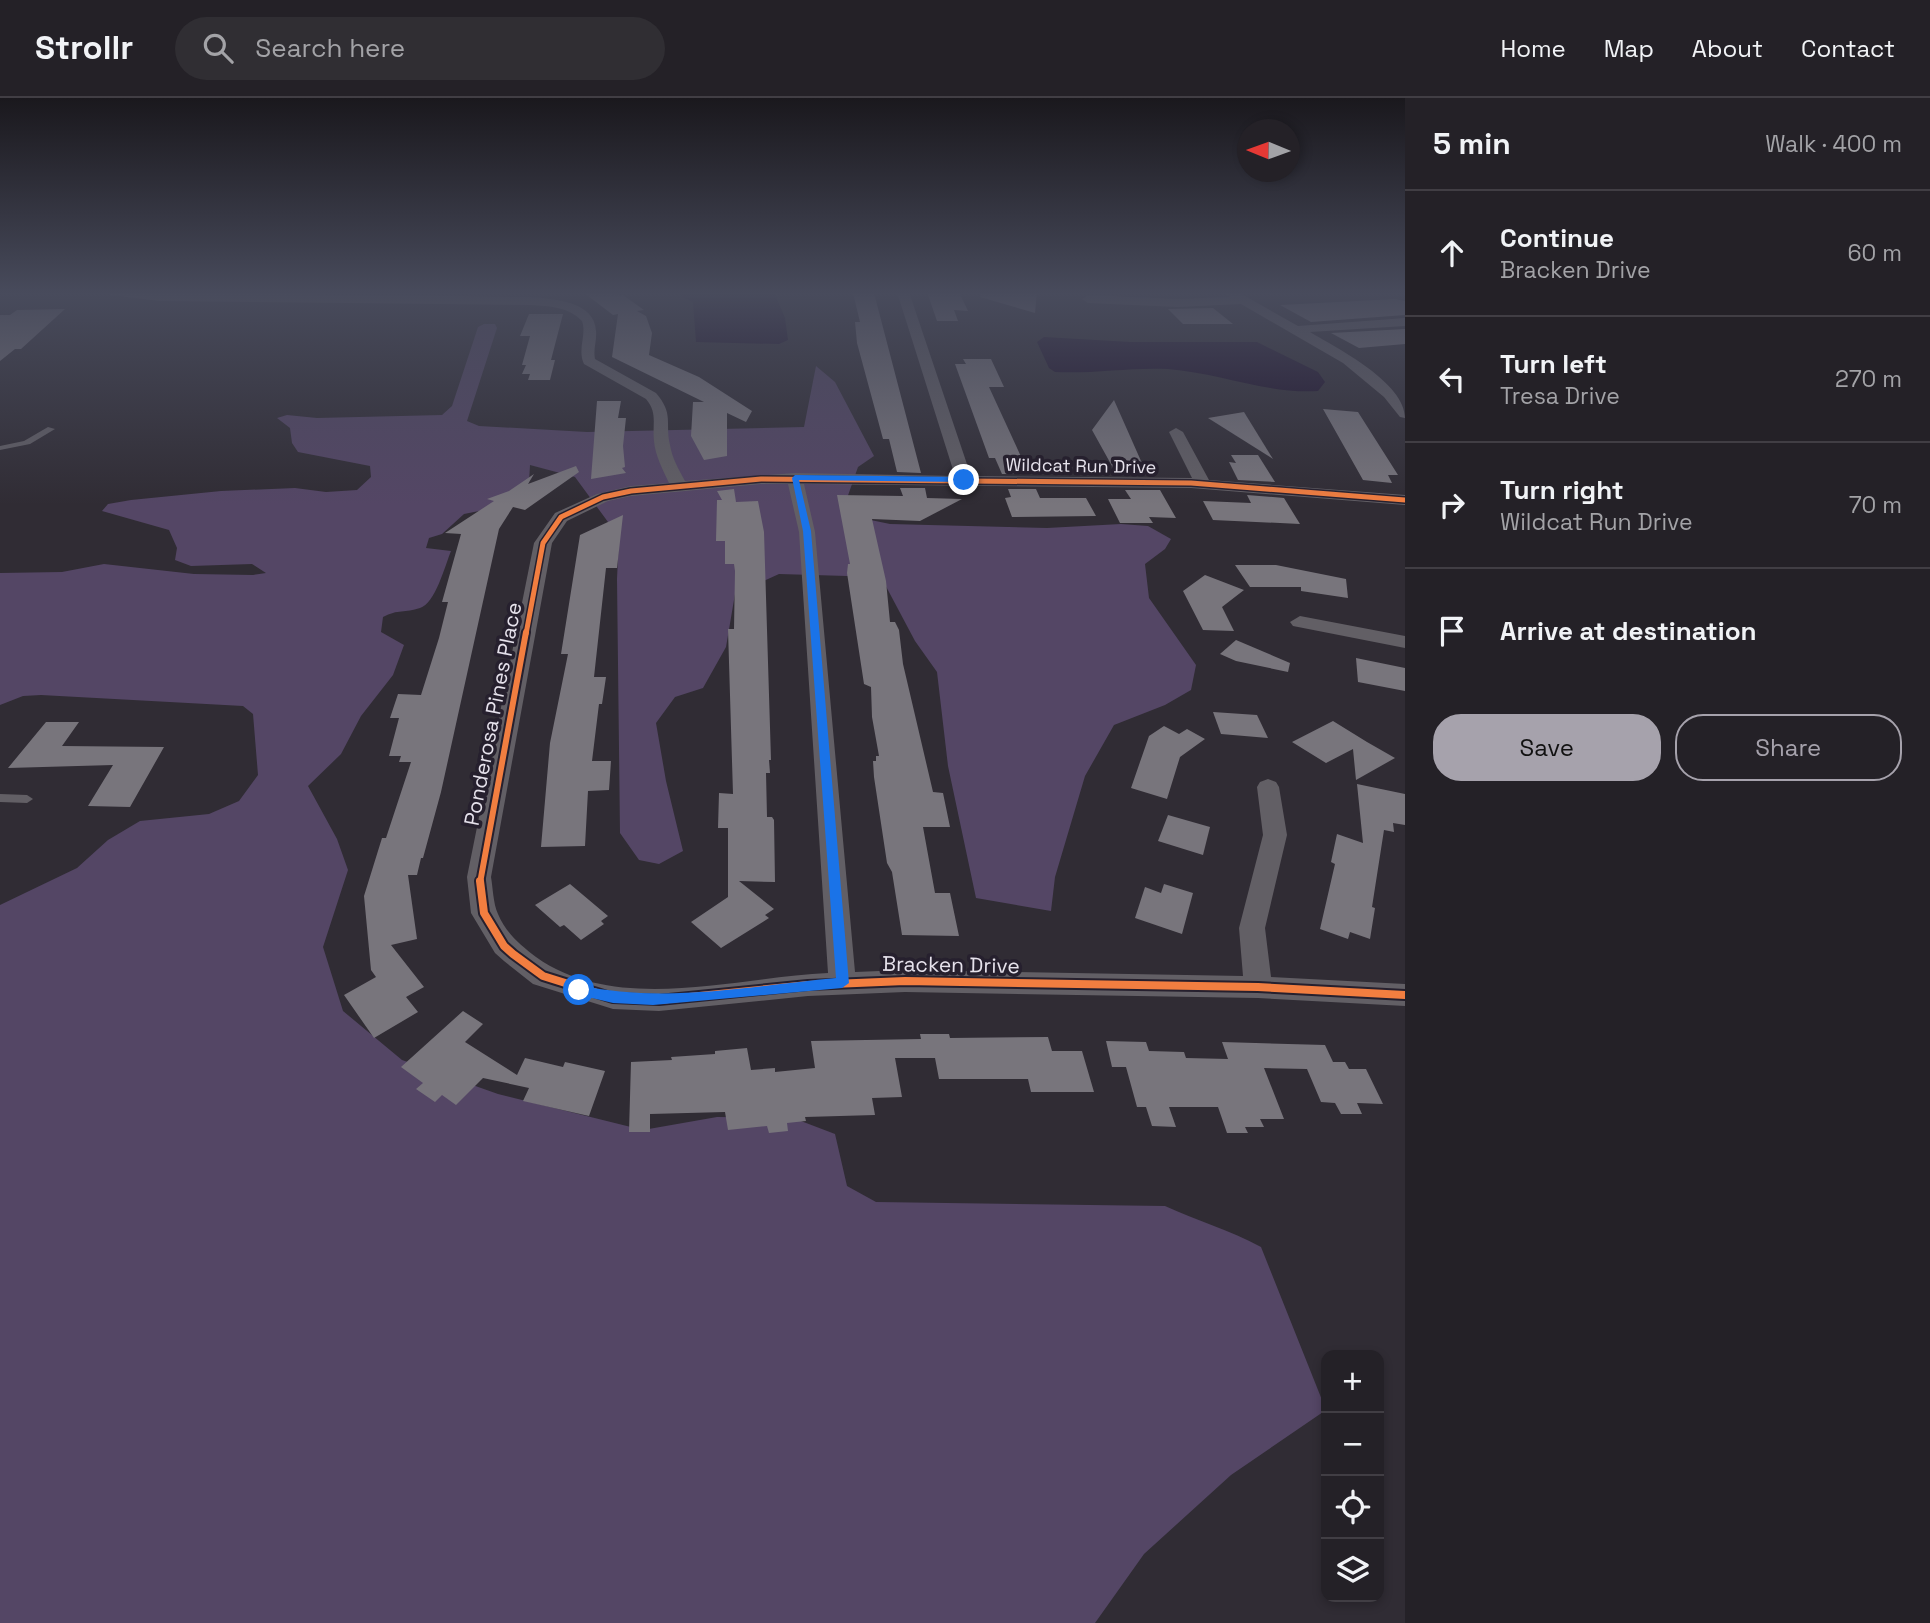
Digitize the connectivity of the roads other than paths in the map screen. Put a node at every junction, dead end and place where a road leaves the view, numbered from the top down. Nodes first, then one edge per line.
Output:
1 (593, 363) edge
2 (925, 363) edge
3 (1345, 363) edge
4 (1405, 414) edge
5 (51, 429) dead end
6 (1176, 432) dead end
7 (0, 448) edge
8 (795, 478) junction
9 (964, 480) junction
10 (1203, 484) junction
11 (679, 486) junction
12 (1405, 500) edge
13 (591, 501) joint
14 (1300, 622) dead end
15 (1405, 642) edge
16 (1268, 787) dead end
17 (0, 798) edge
18 (27, 799) dead end
19 (509, 950) joint
20 (842, 983) junction
21 (1258, 987) junction
22 (1405, 995) edge

1 - 11 street
2 - 9 street
3 - 4 street
5 - 7 lane
6 - 10 street
8 - 9 street, Wildcat Run Drive
8 - 11 street, Wildcat Run Drive
8 - 20 street
9 - 10 street, Wildcat Run Drive
10 - 12 street, Wildcat Run Drive
11 - 13 street, Wildcat Run Drive
13 - 19 street, Ponderosa Pines Place
14 - 15 street
16 - 21 street
17 - 18 lane
19 - 20 street, Bracken Drive
20 - 21 street, Bracken Drive
21 - 22 street, Bracken Drive

